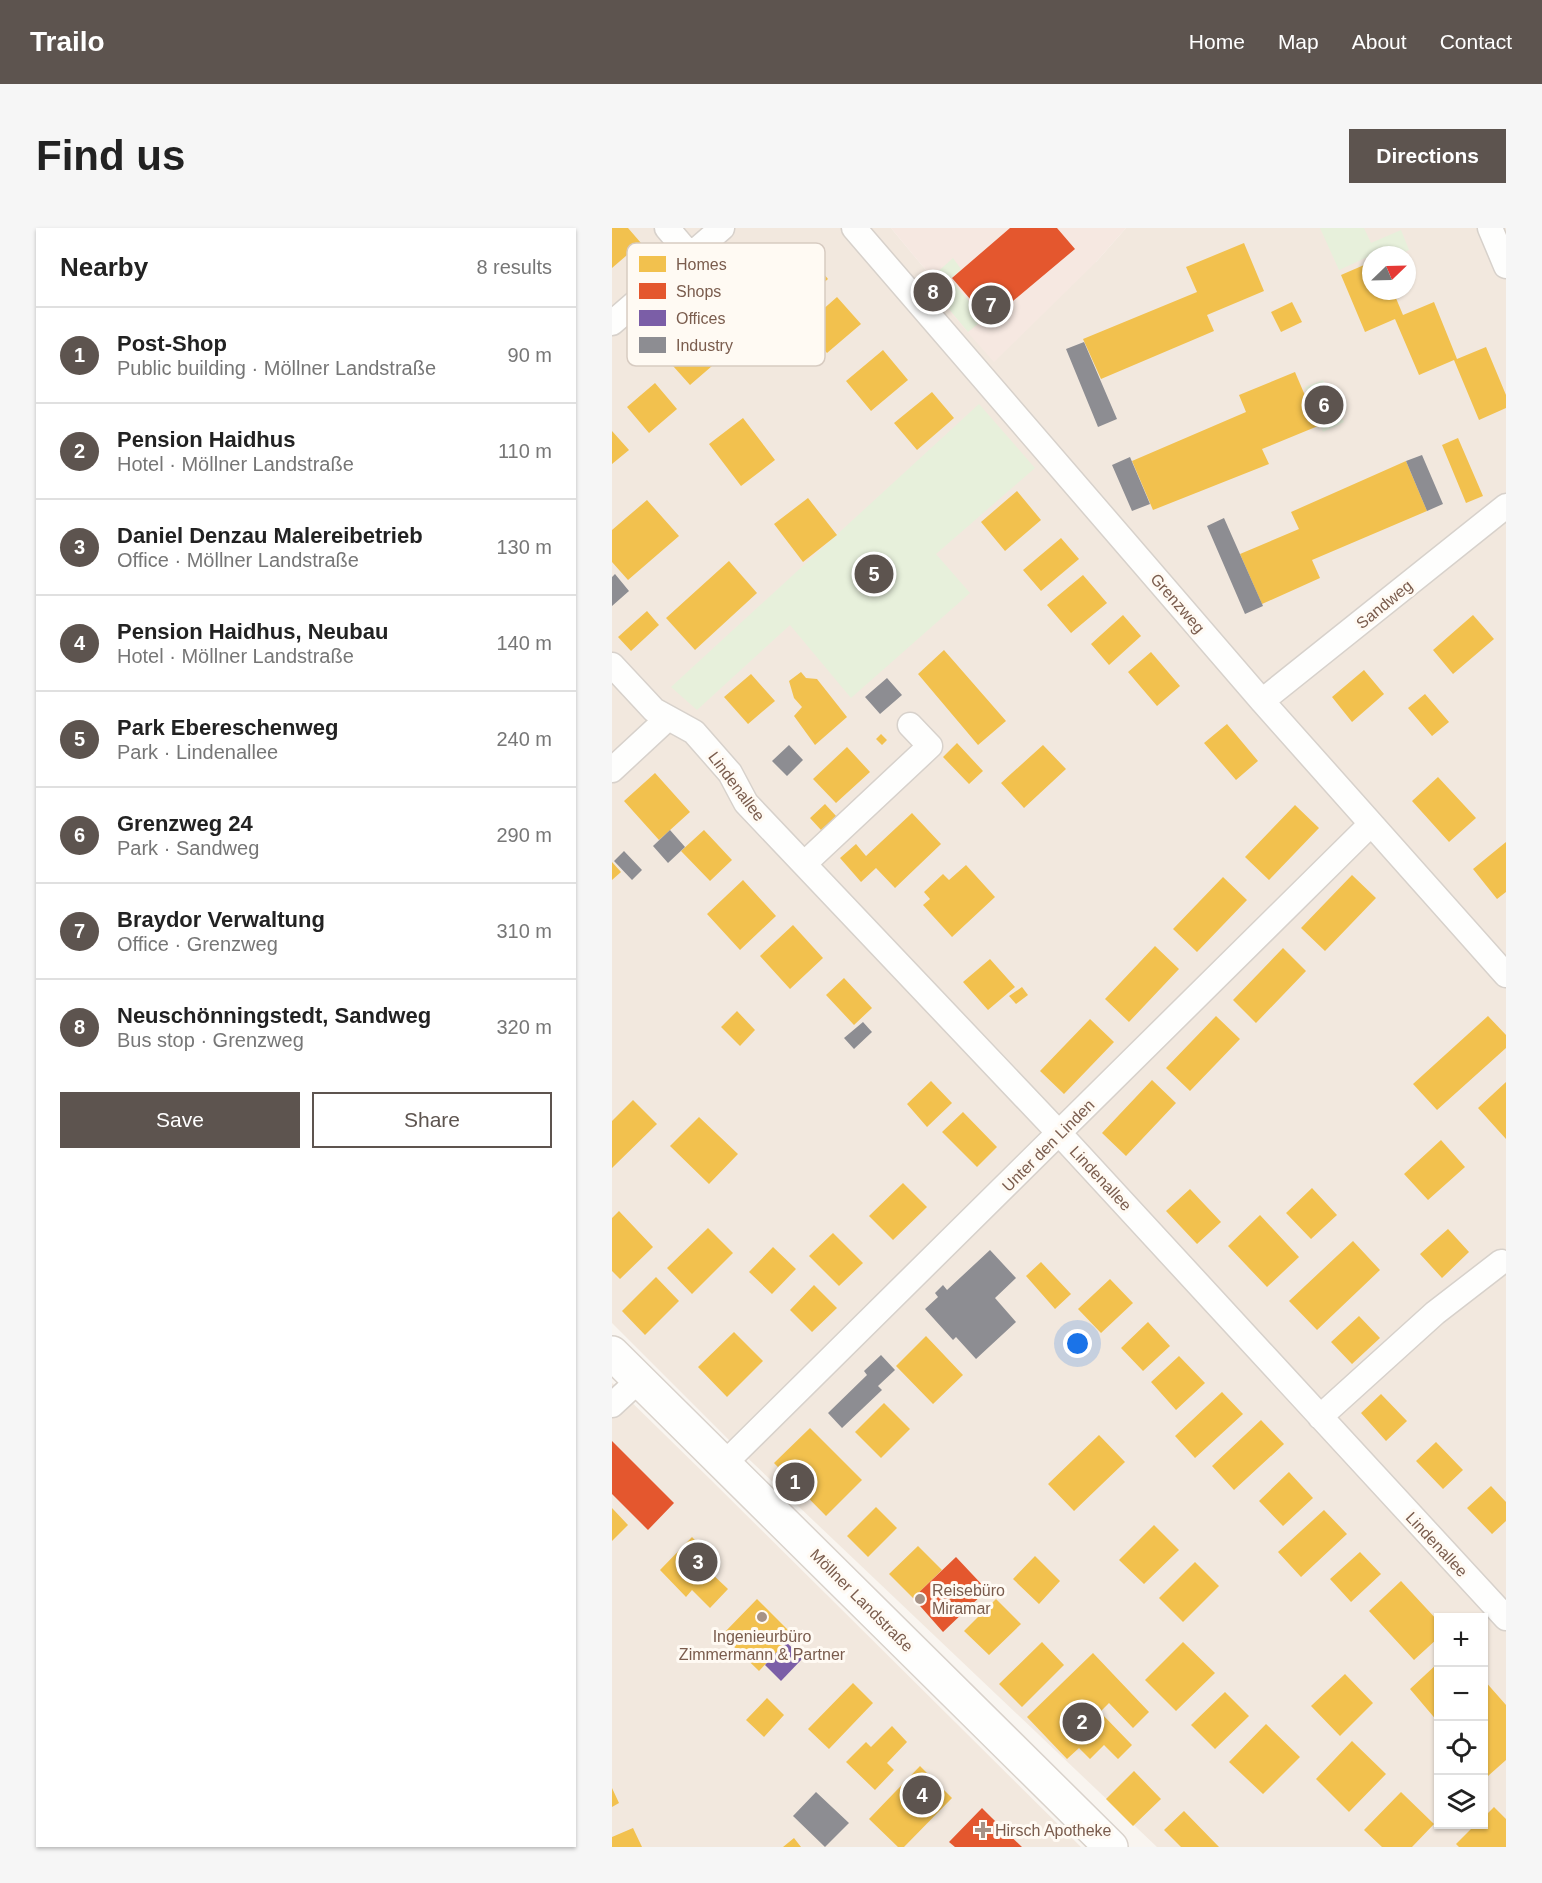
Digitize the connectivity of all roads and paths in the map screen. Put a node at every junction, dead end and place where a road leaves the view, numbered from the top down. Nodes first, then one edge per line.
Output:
1 (667, 228) edge
2 (722, 228) edge
3 (854, 228) edge
4 (1490, 228) edge
5 (680, 243) edge
6 (704, 243) edge
7 (1506, 266) edge
8 (627, 310) edge
9 (612, 323) edge
10 (1506, 506) edge
11 (612, 665) edge
12 (1262, 701) junction
13 (668, 718) junction
14 (910, 725) dead end
15 (612, 770) edge
16 (1371, 824) junction
17 (804, 864) junction
18 (1502, 964) edge
19 (1059, 1133) junction
20 (1501, 1262) dead end
21 (612, 1353) edge
22 (639, 1380) junction
23 (612, 1405) edge
24 (1320, 1417) junction
25 (724, 1464) junction
26 (1506, 1618) edge
27 (1111, 1847) edge

1 - 5 street
2 - 6 street
3 - 12 street, Grenzweg
4 - 7 street
8 - 9 street
10 - 12 street, Sandweg
11 - 13 street, Lindenallee
12 - 16 street, Grenzweg
13 - 15 street
13 - 17 street, Lindenallee
14 - 17 street
16 - 18 street, Grenzweg
16 - 19 street, Unter den Linden
17 - 19 street, Lindenallee
19 - 24 street, Lindenallee
19 - 25 street, Unter den Linden
20 - 24 street
21 - 22 main road, Möllner Landstraße
22 - 23 street
22 - 25 main road, Möllner Landstraße
24 - 26 street, Lindenallee
25 - 27 main road, Möllner Landstraße

